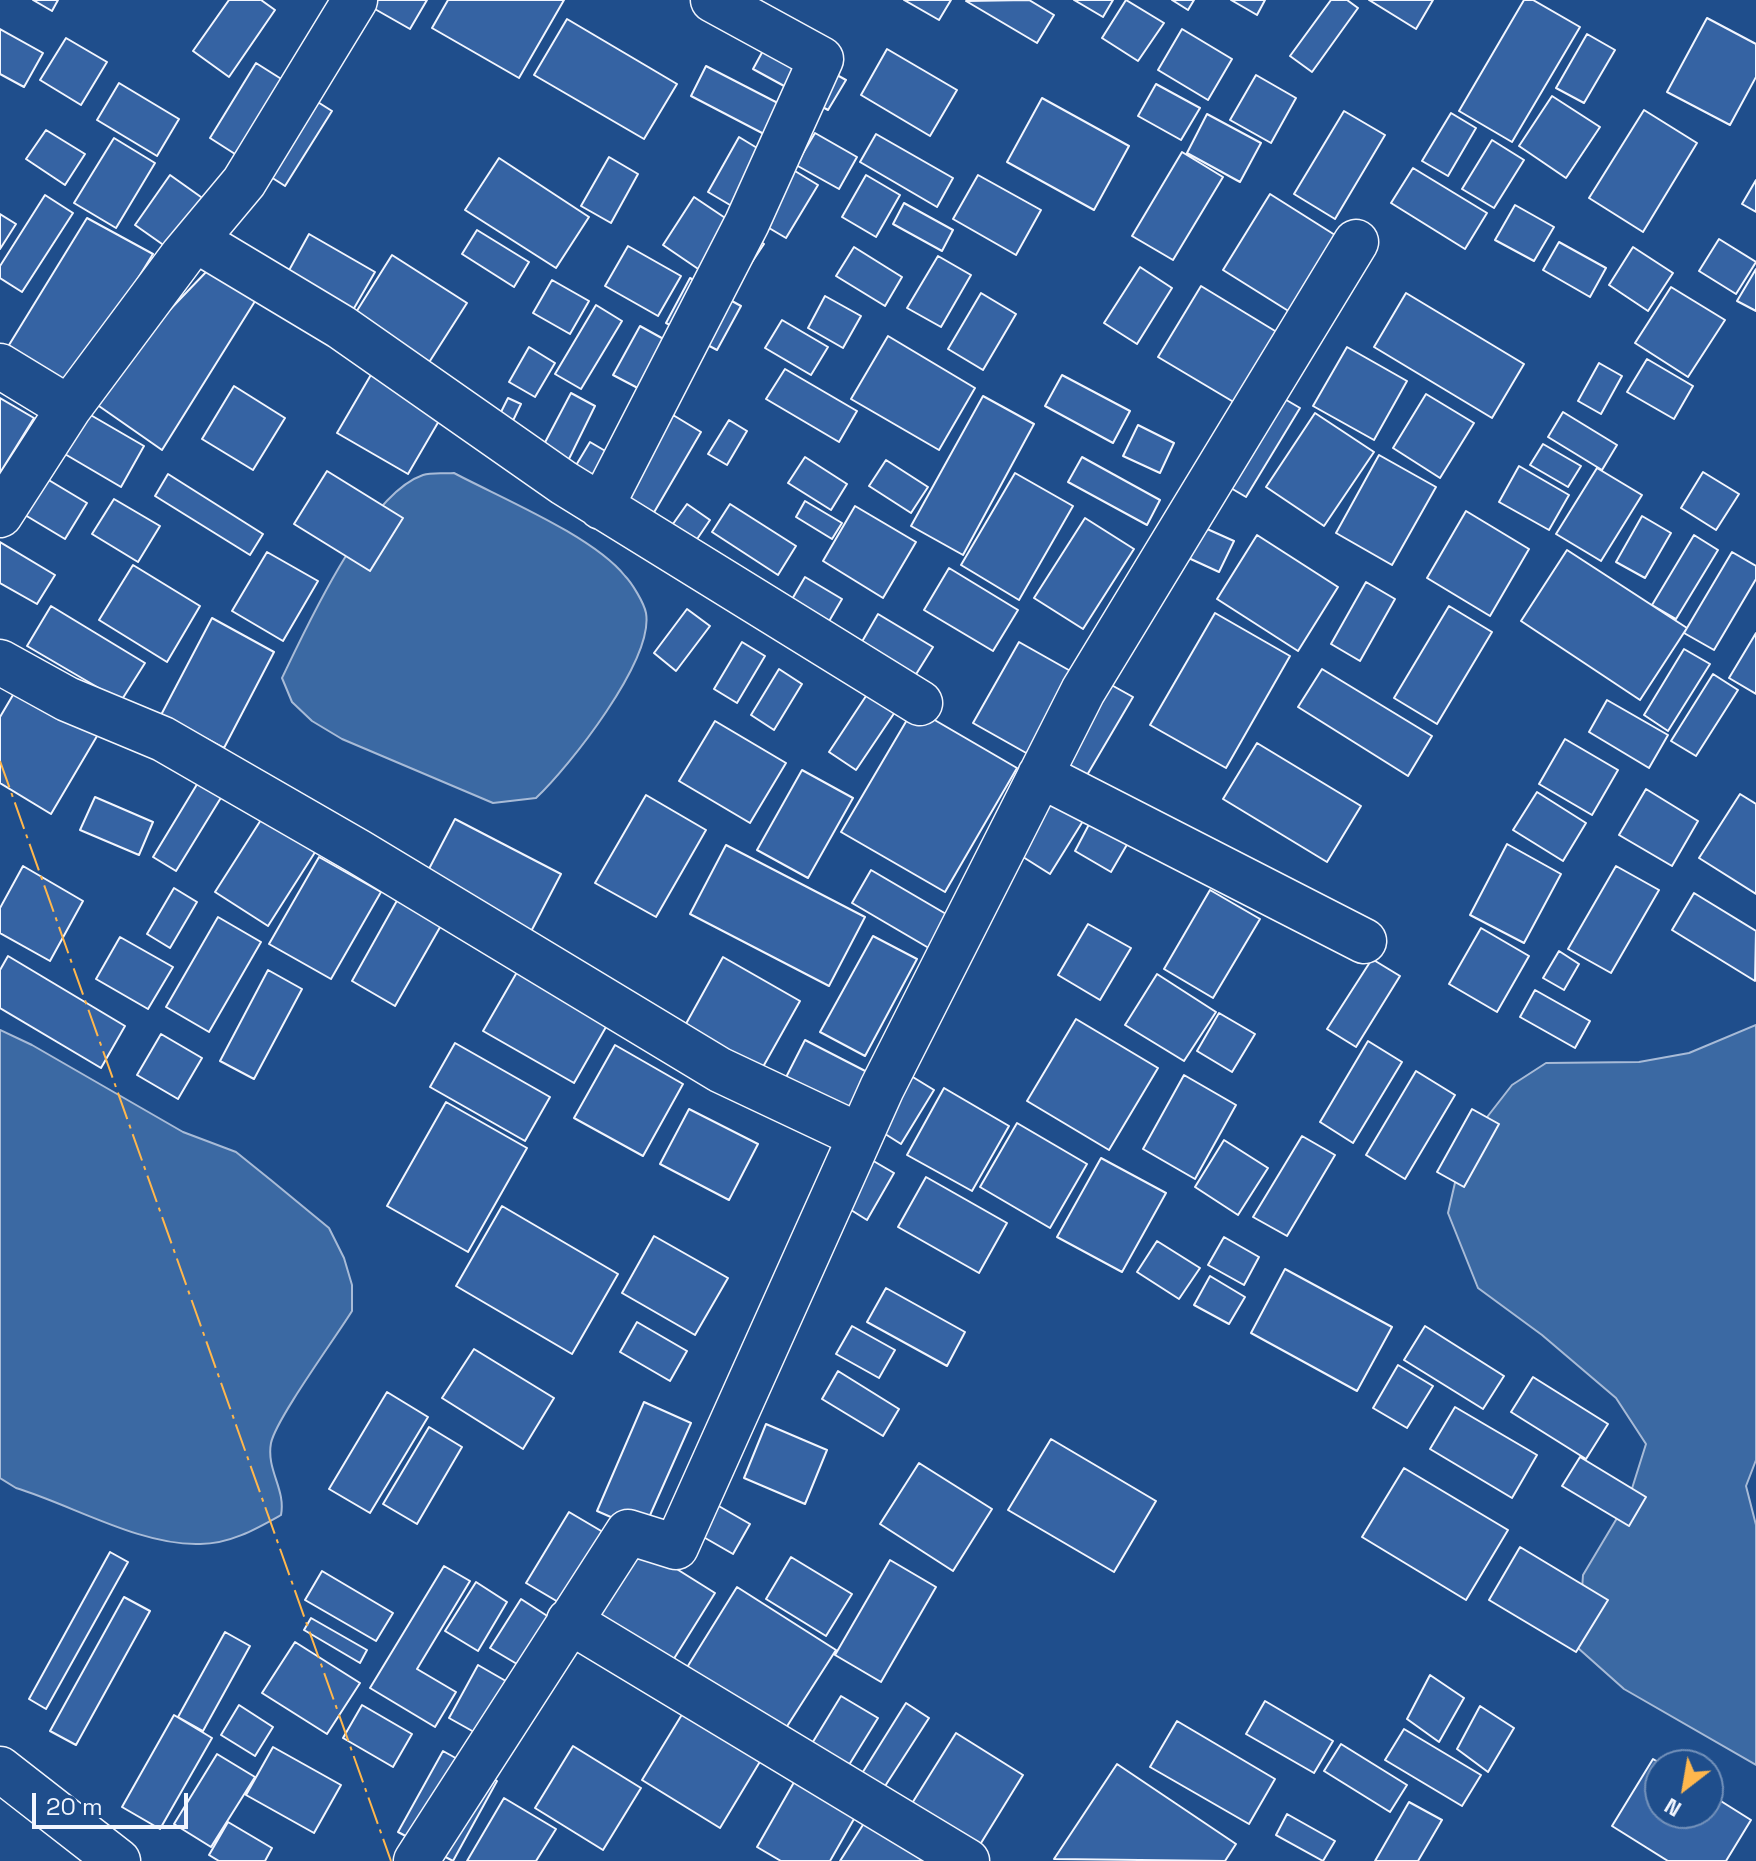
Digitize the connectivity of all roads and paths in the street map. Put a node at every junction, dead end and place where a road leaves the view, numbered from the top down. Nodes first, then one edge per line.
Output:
1 (355, 0) edge
2 (713, 0) edge
3 (196, 240) junction
4 (1356, 242) dead end
5 (0, 366) edge
6 (69, 408) junction
7 (601, 507) junction
8 (0, 515) edge
9 (0, 662) edge
10 (920, 703) dead end
11 (1040, 775) junction
12 (1364, 941) dead end
13 (860, 1136) junction
14 (569, 1621) junction
15 (0, 1769) edge
16 (118, 1861) edge
17 (416, 1861) edge
18 (967, 1861) edge

1 - 3 street
2 - 7 street
3 - 6 street
3 - 7 street
4 - 11 street
5 - 6 street
6 - 8 street
7 - 10 street
9 - 13 street
11 - 12 street
11 - 13 street
13 - 14 street
14 - 17 street
14 - 18 street
15 - 16 street

